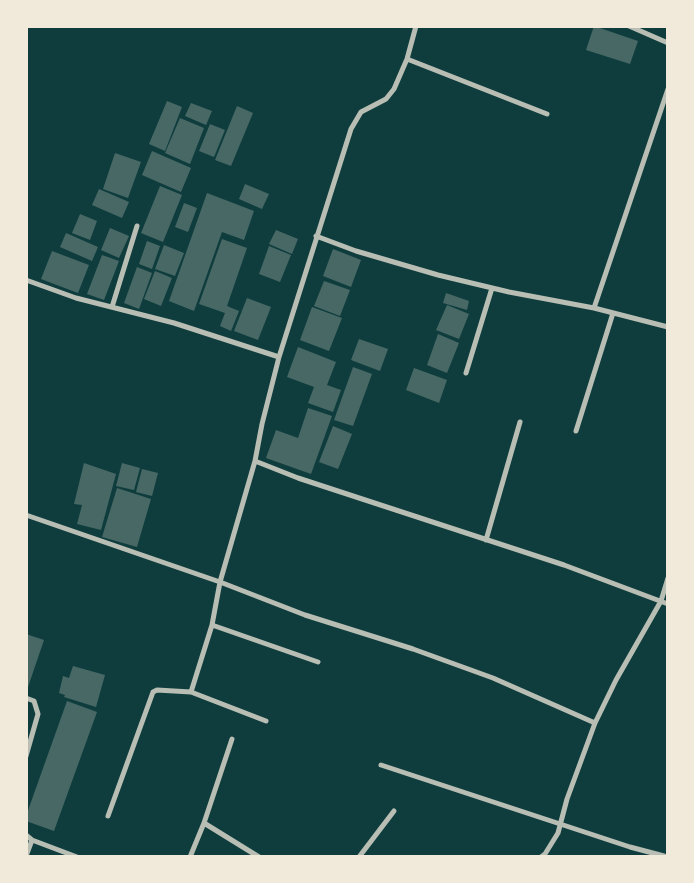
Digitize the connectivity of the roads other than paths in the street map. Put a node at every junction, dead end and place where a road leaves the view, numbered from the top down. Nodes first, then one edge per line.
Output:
1 (416, 26) edge
2 (629, 26) edge
3 (668, 43) edge
4 (407, 59) junction
5 (668, 89) edge
6 (547, 114) dead end
7 (137, 226) dead end
8 (316, 236) junction
9 (26, 280) edge
10 (492, 288) junction
11 (112, 307) junction
12 (594, 308) junction
13 (613, 313) junction
14 (668, 327) edge
15 (279, 357) junction
16 (466, 373) dead end
17 (520, 422) dead end
18 (576, 431) dead end
19 (255, 461) junction
20 (26, 515) edge
21 (486, 540) junction
22 (668, 578) edge
23 (220, 582) junction
24 (660, 601) junction
25 (668, 604) edge
26 (212, 625) junction
27 (318, 662) dead end
28 (191, 692) junction
29 (26, 698) edge
30 (266, 721) dead end
31 (594, 723) junction
32 (232, 739) dead end
33 (26, 756) edge
34 (381, 765) dead end
35 (394, 811) dead end
36 (108, 816) dead end
37 (204, 823) junction
38 (560, 824) junction
39 (26, 835) edge
40 (32, 840) junction
41 (26, 856) edge
42 (664, 856) edge
43 (77, 857) edge
44 (190, 857) edge
45 (259, 857) edge
46 (359, 857) edge
47 (541, 857) edge

1 - 4 street
2 - 3 street
4 - 6 street
4 - 8 street
5 - 12 street
7 - 11 street
8 - 10 street
8 - 15 street
9 - 11 street
10 - 12 street
10 - 16 street
11 - 15 street
12 - 13 street
13 - 14 street
13 - 18 street
15 - 19 street
17 - 21 street
19 - 21 street
19 - 23 street
20 - 23 street
21 - 24 street
22 - 24 street
23 - 26 street
23 - 31 street
24 - 25 street
24 - 31 street
26 - 27 street
26 - 28 street
28 - 30 street
28 - 36 street
29 - 33 street
31 - 38 street
32 - 37 street
34 - 38 street
35 - 46 street
37 - 44 street
37 - 45 street
38 - 42 street
38 - 47 street
39 - 40 street
40 - 41 street
40 - 43 street

